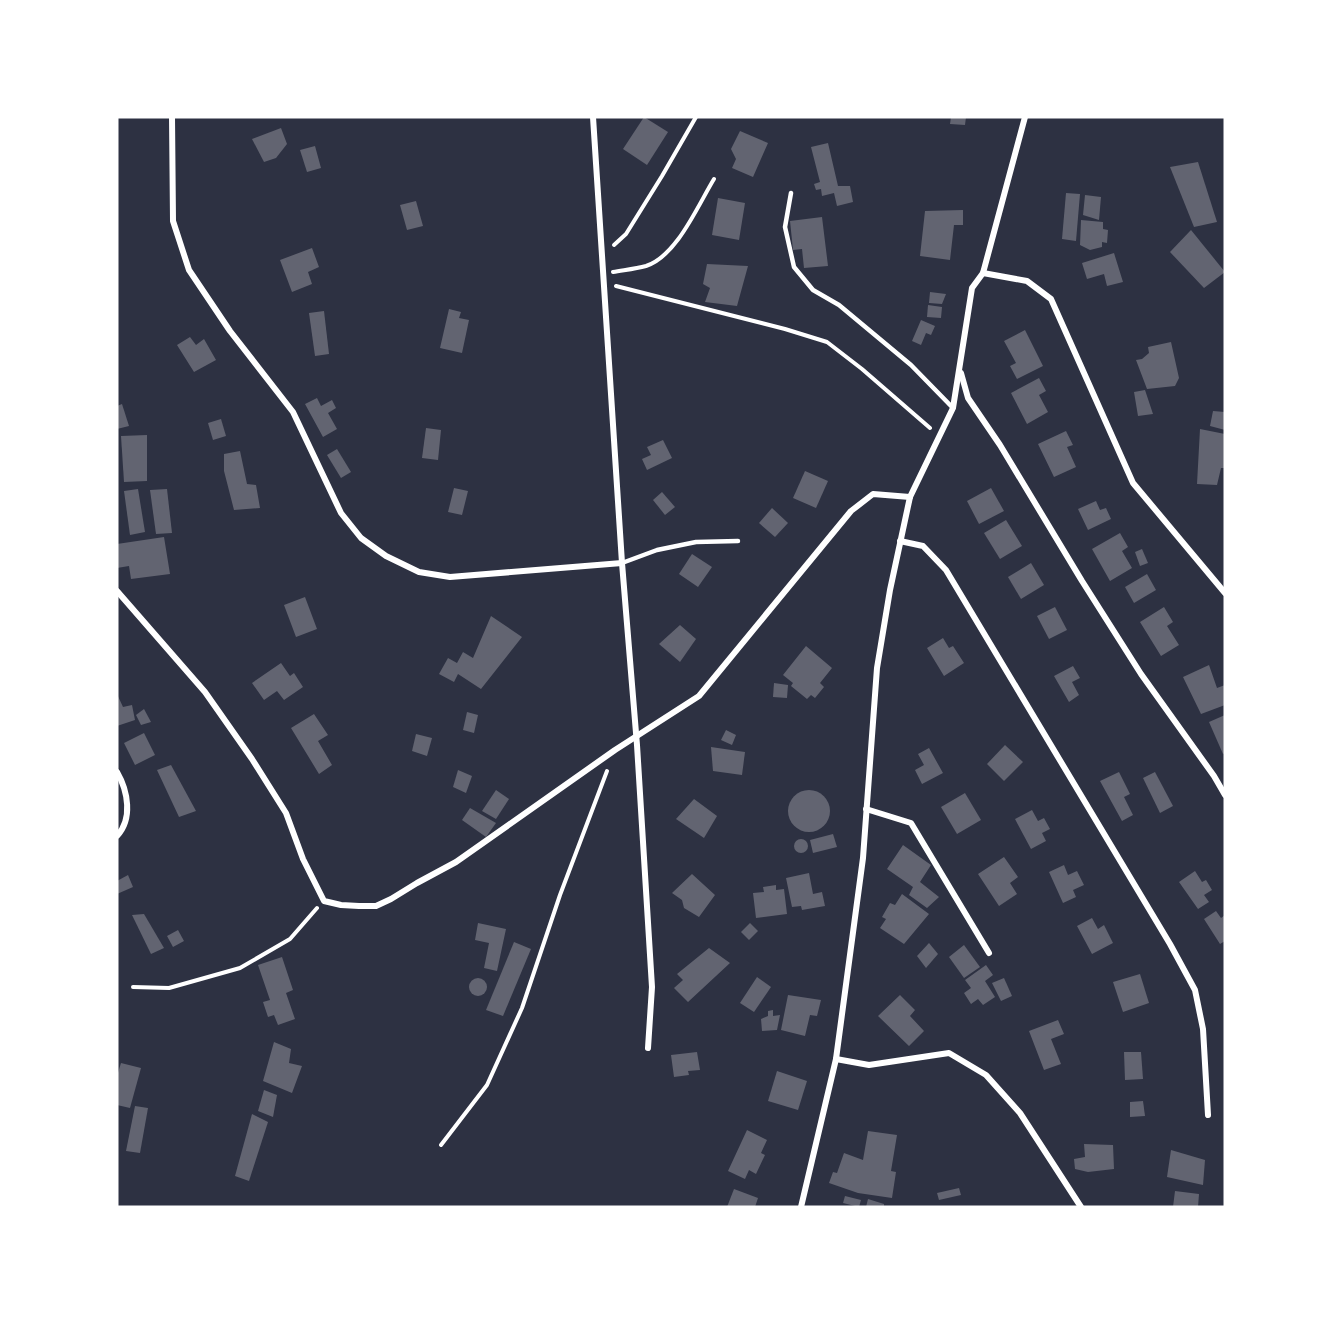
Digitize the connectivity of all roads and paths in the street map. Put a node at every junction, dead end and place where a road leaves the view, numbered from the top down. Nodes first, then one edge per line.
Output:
1 (172, 117) edge
2 (592, 117) edge
3 (696, 117) edge
4 (1025, 117) edge
5 (714, 179) dead end
6 (791, 193) dead end
7 (602, 255) junction
8 (983, 273) junction
9 (603, 274) junction
10 (604, 282) junction
11 (960, 369) junction
12 (953, 408) junction
13 (939, 437) junction
14 (910, 497) junction
15 (738, 541) dead end
16 (900, 541) junction
17 (622, 563) junction
18 (117, 591) edge
19 (1225, 593) edge
20 (636, 736) junction
21 (615, 750) junction
22 (117, 772) edge
23 (1225, 795) edge
24 (866, 809) junction
25 (117, 836) edge
26 (324, 901) junction
27 (989, 953) dead end
28 (133, 987) dead end
29 (648, 1048) dead end
30 (836, 1059) junction
31 (1208, 1115) dead end
32 (441, 1144) dead end
33 (801, 1207) edge
34 (1081, 1207) edge

1 - 17 street
2 - 7 street
3 - 7 path
4 - 8 street
5 - 9 path
6 - 12 lane
7 - 9 street
8 - 11 street
8 - 19 street
9 - 10 street
10 - 13 path
10 - 17 street
11 - 12 street
11 - 23 street
12 - 13 street
13 - 14 street
14 - 16 street
14 - 20 street
15 - 17 lane
16 - 24 street
16 - 31 street
17 - 20 street
18 - 26 street
20 - 21 street
20 - 29 street
21 - 26 street
21 - 32 path
22 - 25 street
24 - 27 street
24 - 30 street
26 - 28 path
30 - 33 street
30 - 34 street

